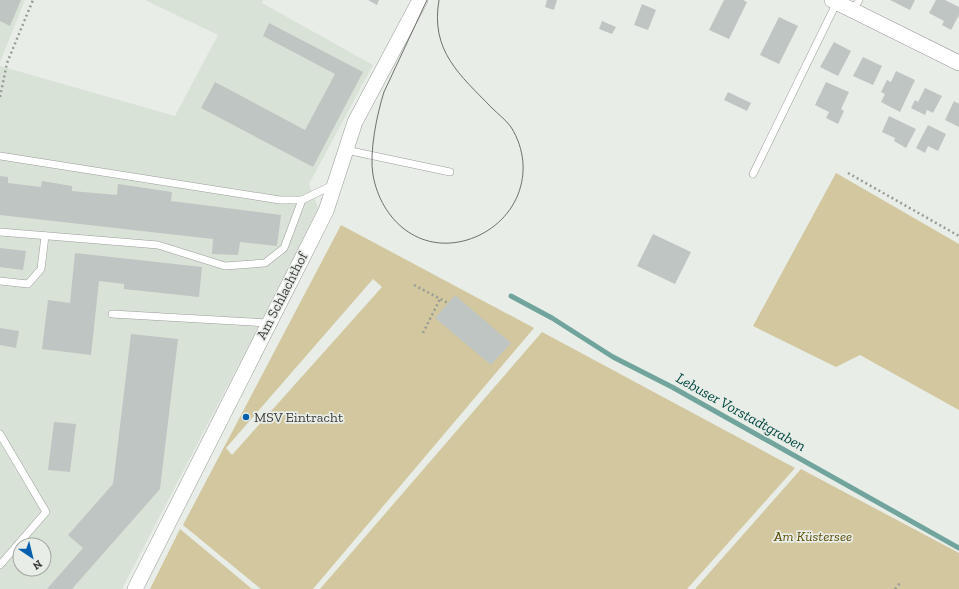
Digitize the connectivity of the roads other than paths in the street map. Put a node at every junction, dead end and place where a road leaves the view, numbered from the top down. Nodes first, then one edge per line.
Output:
1 (420, 0) edge
2 (834, 1) edge
3 (856, 5) edge
4 (959, 63) edge
5 (346, 150) junction
6 (0, 156) edge
7 (450, 172) dead end
8 (753, 174) dead end
9 (335, 185) junction
10 (302, 200) junction
11 (0, 232) edge
12 (45, 236) junction
13 (0, 281) edge
14 (112, 314) dead end
15 (268, 323) junction
16 (0, 434) edge
17 (0, 565) edge
18 (135, 589) edge

1 - 5 street, Am Schlachthof
2 - 3 street
2 - 8 lane
3 - 4 street
5 - 7 lane
5 - 9 street, Am Schlachthof
6 - 10 lane
9 - 10 lane
9 - 15 street, Am Schlachthof
10 - 12 lane
11 - 12 lane
12 - 13 lane
14 - 15 lane
15 - 18 street, Am Schlachthof
16 - 17 lane

